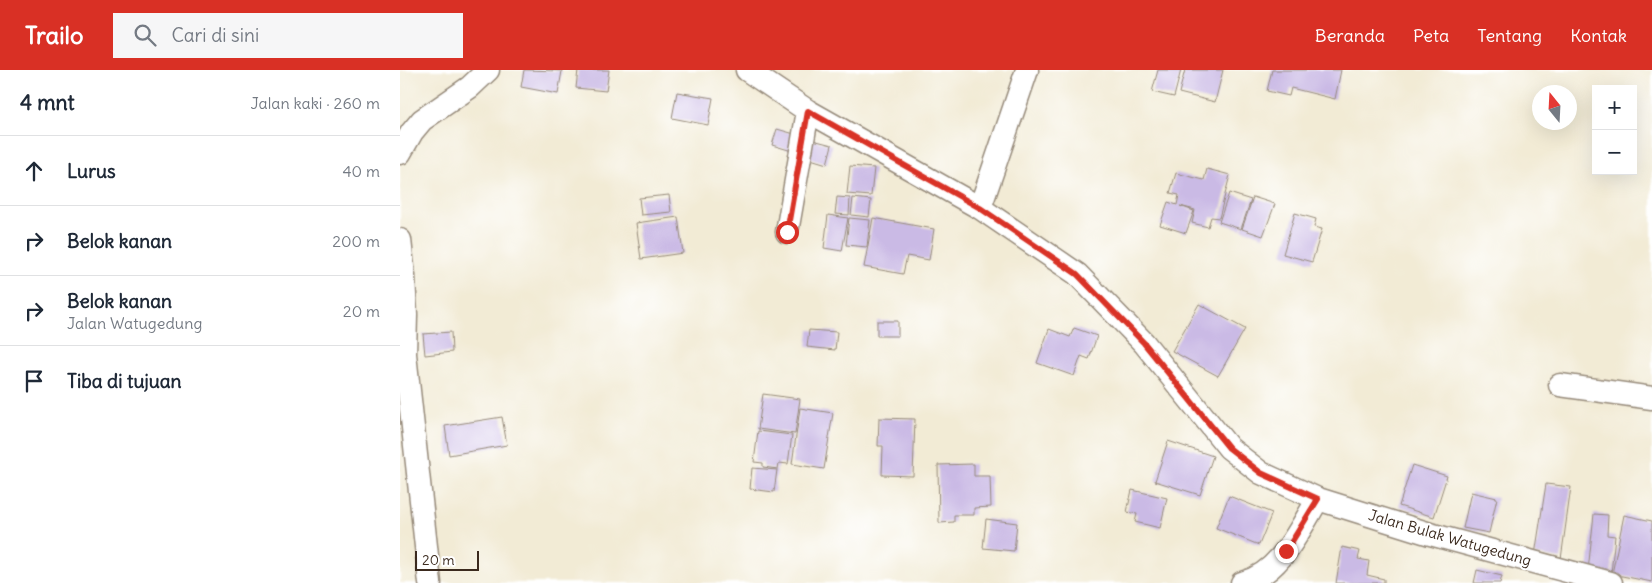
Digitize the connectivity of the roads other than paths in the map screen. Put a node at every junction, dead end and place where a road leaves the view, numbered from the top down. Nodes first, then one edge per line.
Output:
1 (488, 70) edge
2 (747, 70) edge
3 (1027, 70) edge
4 (808, 111) junction
5 (400, 152) edge
6 (980, 208) junction
7 (787, 232) dead end
8 (400, 240) edge
9 (1560, 385) dead end
10 (1652, 398) edge
11 (1318, 499) junction
12 (430, 583) edge
13 (1242, 583) edge
14 (1611, 583) edge

1 - 5 street
2 - 4 street, Jalan Bulak Watugedung
3 - 6 street
4 - 6 street, Jalan Bulak Watugedung
4 - 7 street
6 - 11 street, Jalan Bulak Watugedung
8 - 12 street
9 - 10 street
11 - 13 street
11 - 14 street, Jalan Bulak Watugedung

